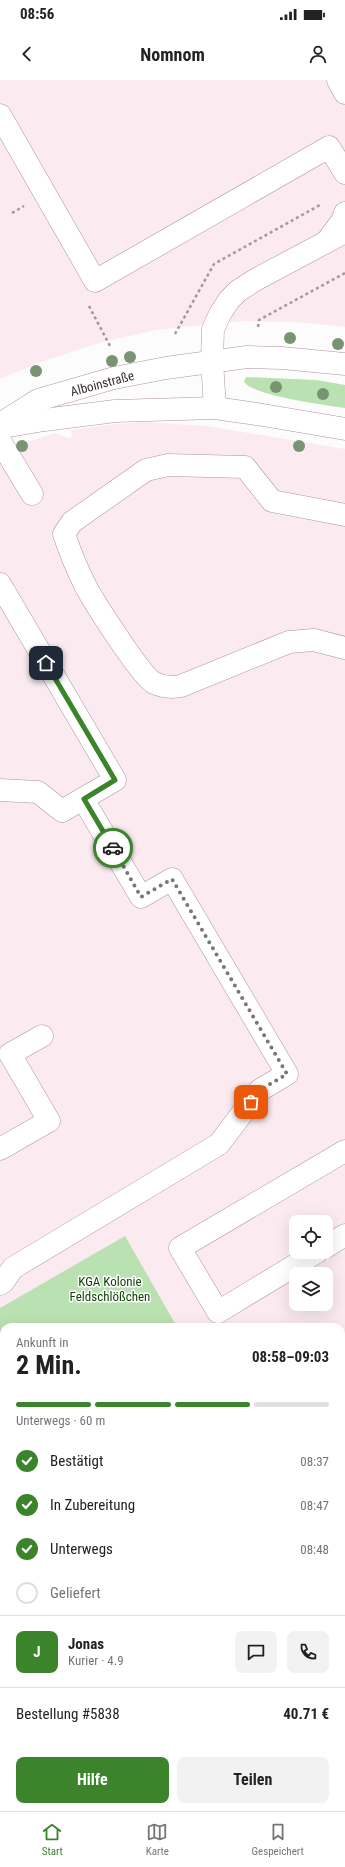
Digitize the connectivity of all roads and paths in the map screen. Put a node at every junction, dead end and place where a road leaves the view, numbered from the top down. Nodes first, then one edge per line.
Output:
1 (338, 80) edge
2 (345, 93) edge
3 (0, 116) edge
4 (345, 173) edge
5 (345, 213) edge
6 (336, 236) edge
7 (345, 273) edge
8 (94, 281) junction
9 (258, 327) dead end
10 (110, 346) dead end
11 (212, 361) junction
12 (345, 364) edge
13 (214, 408) junction
14 (0, 424) edge
15 (0, 428) edge
16 (345, 429) edge
17 (0, 441) edge
18 (32, 494) dead end
19 (345, 515) edge
20 (0, 584) edge
21 (345, 648) edge
22 (0, 790) edge
23 (84, 799) junction
24 (42, 1036) dead end
25 (0, 1149) edge
26 (345, 1151) edge
27 (345, 1236) edge
28 (333, 1243) edge
29 (305, 1259) edge
30 (0, 1284) edge

1 - 2 street
3 - 8 street
4 - 8 street
5 - 6 street
6 - 11 street
7 - 9 path
8 - 10 path
11 - 12 street, Alboinstraße
11 - 13 street
11 - 14 street, Alboinstraße
13 - 15 street, Alboinstraße
13 - 16 street, Alboinstraße
17 - 18 street
19 - 21 street
20 - 23 street
22 - 23 street
23 - 30 street
24 - 25 street
26 - 29 street
27 - 28 street

